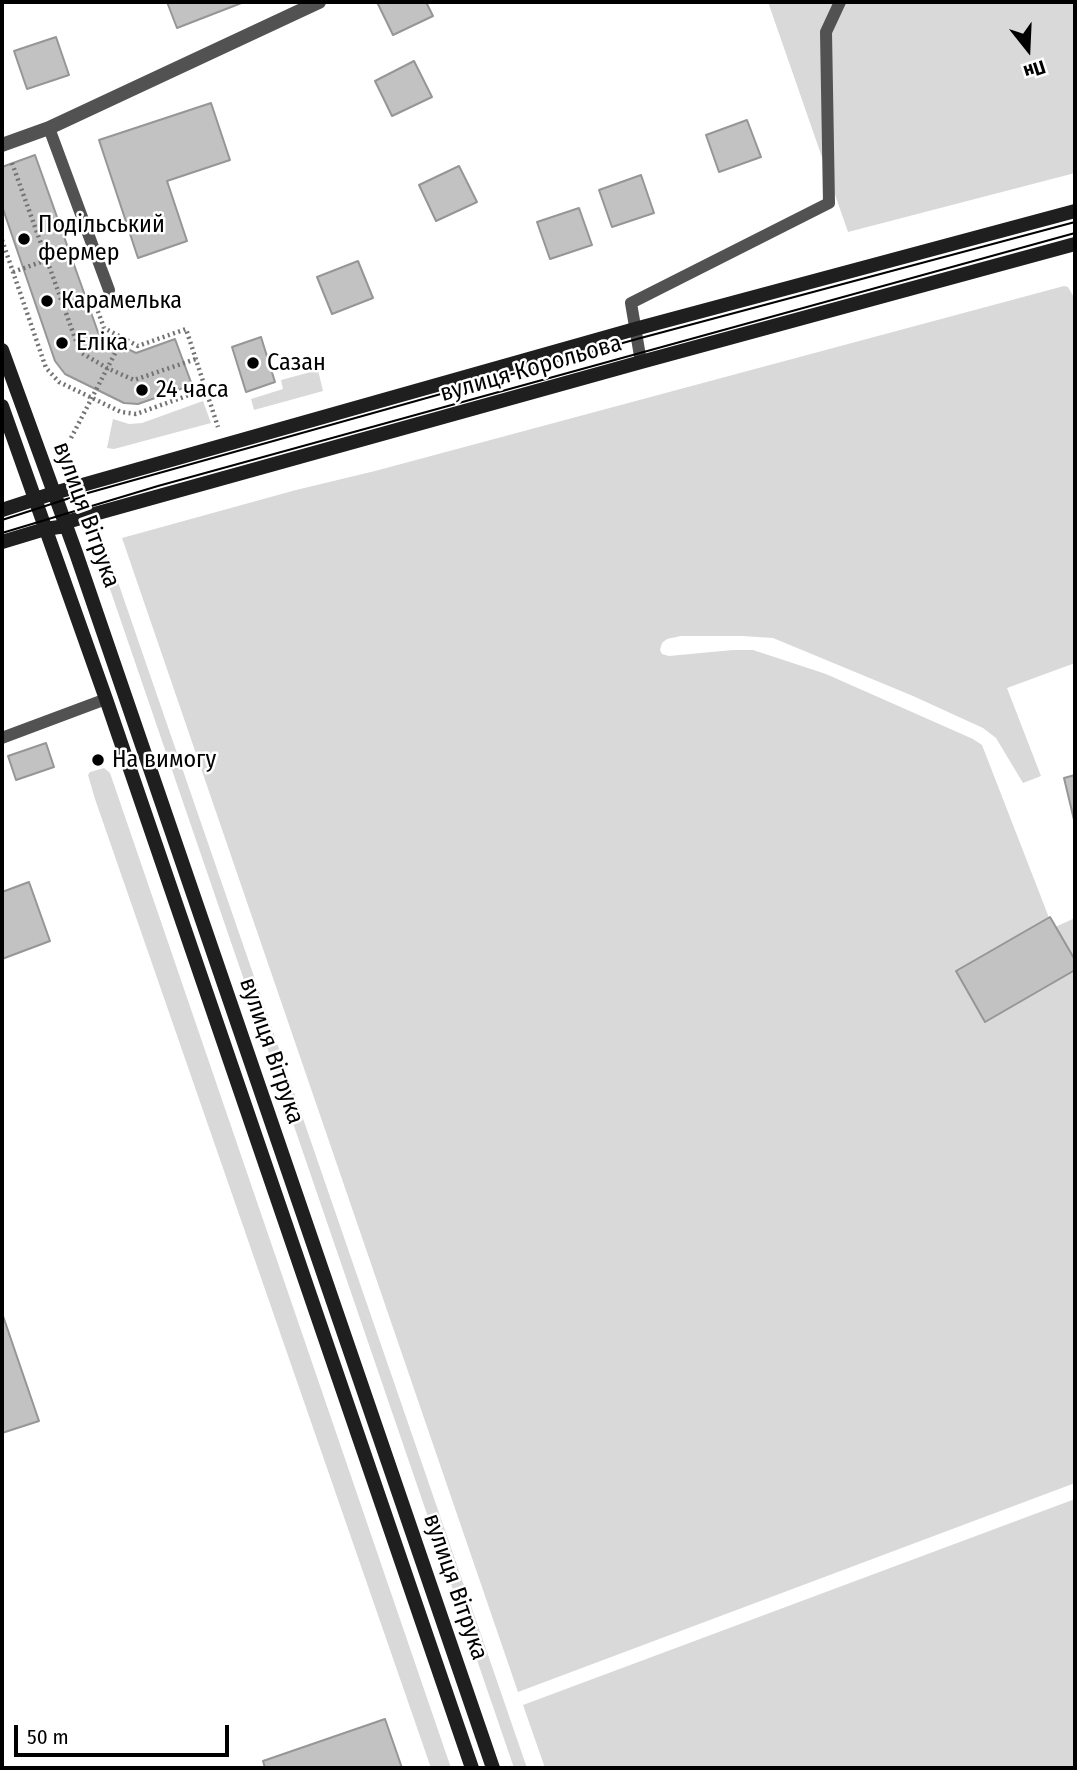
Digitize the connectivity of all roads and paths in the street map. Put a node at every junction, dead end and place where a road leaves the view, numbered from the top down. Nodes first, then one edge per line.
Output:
1 (319, 2) edge
2 (840, 2) edge
3 (49, 128) junction
4 (2, 145) edge
5 (10, 158) dead end
6 (1075, 211) edge
7 (2, 240) edge
8 (1075, 244) edge
9 (76, 249) dead end
10 (46, 260) junction
11 (13, 272) junction
12 (109, 290) dead end
13 (635, 329) junction
14 (123, 338) dead end
15 (2, 350) edge
16 (196, 359) dead end
17 (641, 362) junction
18 (107, 368) junction
19 (206, 389) dead end
20 (91, 397) junction
21 (2, 406) edge
22 (213, 410) dead end
23 (216, 420) dead end
24 (71, 438) dead end
25 (54, 493) junction
26 (34, 500) junction
27 (2, 510) edge
28 (66, 526) junction
29 (45, 529) junction
30 (2, 542) edge
31 (106, 699) junction
32 (2, 738) edge
33 (472, 1768) edge
34 (493, 1768) edge

1 - 3 street
2 - 13 lane
3 - 4 street
3 - 12 lane
5 - 10 path
6 - 13 main road, вулиця Корольова
7 - 11 path
8 - 17 main road, вулиця Корольова
9 - 10 path
10 - 11 path
10 - 18 path
11 - 20 path
13 - 17 lane
13 - 25 main road, вулиця Корольова
14 - 18 path
15 - 25 main road, вулиця Вітрука
16 - 18 path
17 - 28 main road, вулиця Корольова
18 - 20 path
19 - 20 path
20 - 24 path
21 - 26 main road, вулиця Вітрука
22 - 23 path
25 - 26 main road, вулиця Корольова
25 - 28 main road, вулиця Вітрука
26 - 27 main road, вулиця Корольова
26 - 29 main road, вулиця Вітрука
28 - 29 main road, вулиця Корольова
28 - 34 main road, вулиця Вітрука
29 - 30 main road, вулиця Корольова
29 - 31 main road, вулиця Вітрука
31 - 32 lane
31 - 33 main road, вулиця Вітрука

